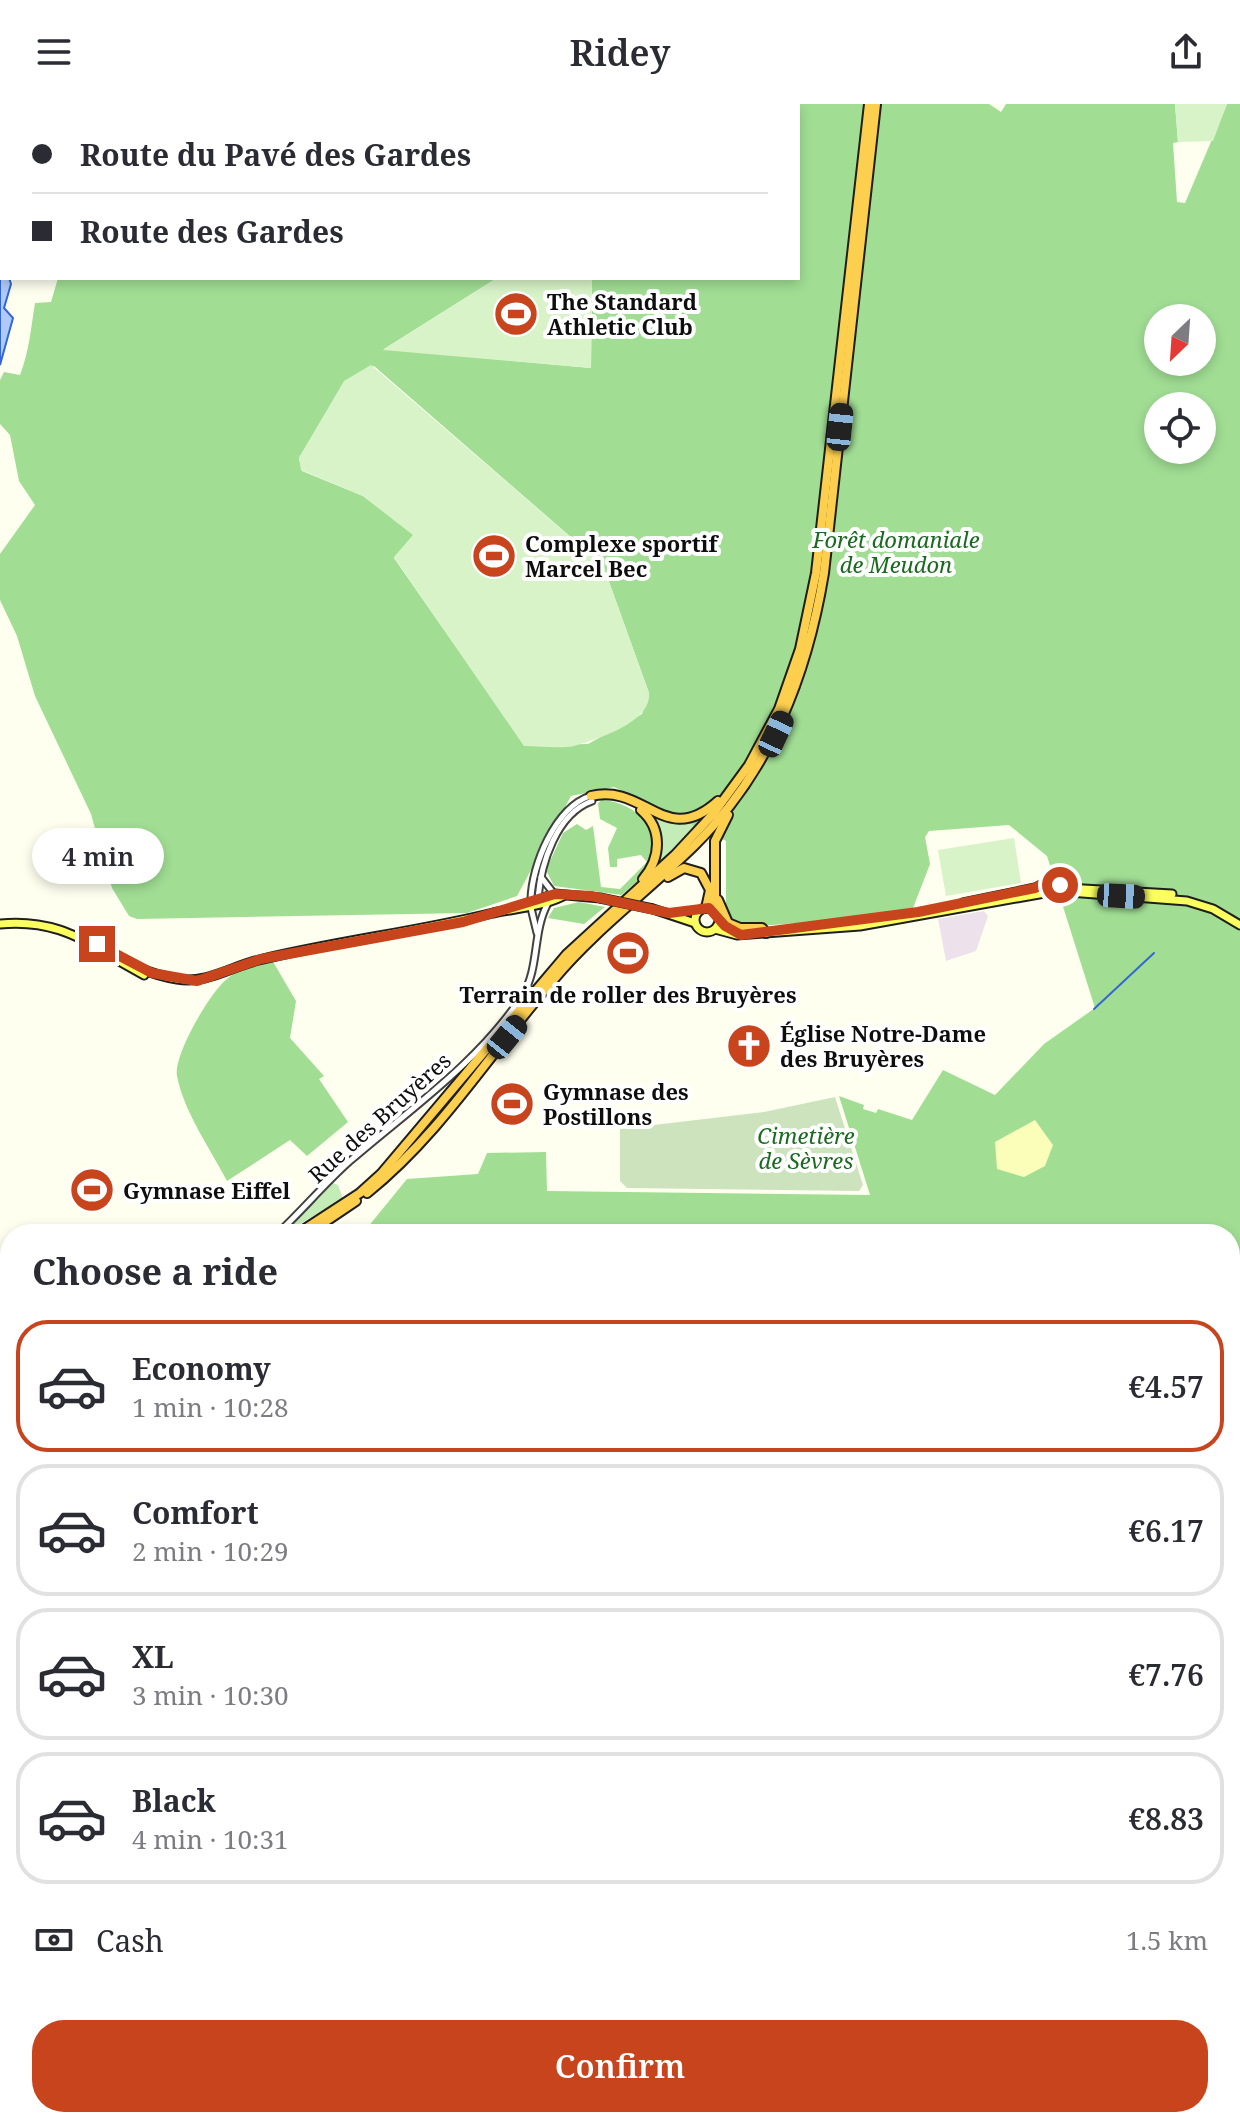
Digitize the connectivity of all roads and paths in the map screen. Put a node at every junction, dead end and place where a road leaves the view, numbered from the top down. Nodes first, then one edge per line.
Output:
1 (869, 104) edge
2 (876, 104) edge
3 (738, 790) junction
4 (591, 798) junction
5 (540, 875) junction
6 (659, 878) junction
7 (1044, 885) junction
8 (717, 888) junction
9 (1053, 889) junction
10 (559, 895) junction
11 (627, 898) junction
12 (534, 903) junction
13 (548, 903) junction
14 (669, 913) junction
15 (710, 913) junction
16 (1240, 922) edge
17 (540, 923) junction
18 (695, 923) junction
19 (0, 927) edge
20 (715, 929) junction
21 (788, 932) junction
22 (766, 933) junction
23 (741, 935) junction
24 (538, 937) junction
25 (287, 1224) edge
26 (312, 1224) edge
27 (324, 1224) edge

1 - 3 highway
2 - 3 highway
3 - 4 highway
3 - 6 highway
3 - 8 highway
3 - 11 highway
4 - 5 street
4 - 11 highway
4 - 12 street
5 - 10 street
5 - 12 street
6 - 15 highway
6 - 27 highway
7 - 9 main road
7 - 9 main road
7 - 21 main road
8 - 15 highway
8 - 22 highway
9 - 16 main road
9 - 21 main road
10 - 12 main road
10 - 13 main road
10 - 14 main road, bridge
11 - 26 highway
12 - 13 main road
12 - 17 street, Rue des Bruyères
12 - 19 main road
12 - 24 street, Rue des Bruyères
13 - 17 street, Rue des Bruyères
14 - 15 main road
14 - 18 main road
15 - 18 main road
15 - 20 main road
15 - 23 main road
17 - 24 street, Rue des Bruyères
18 - 20 main road
20 - 23 main road
21 - 22 main road
22 - 23 main road
24 - 25 street, Rue des Bruyères

